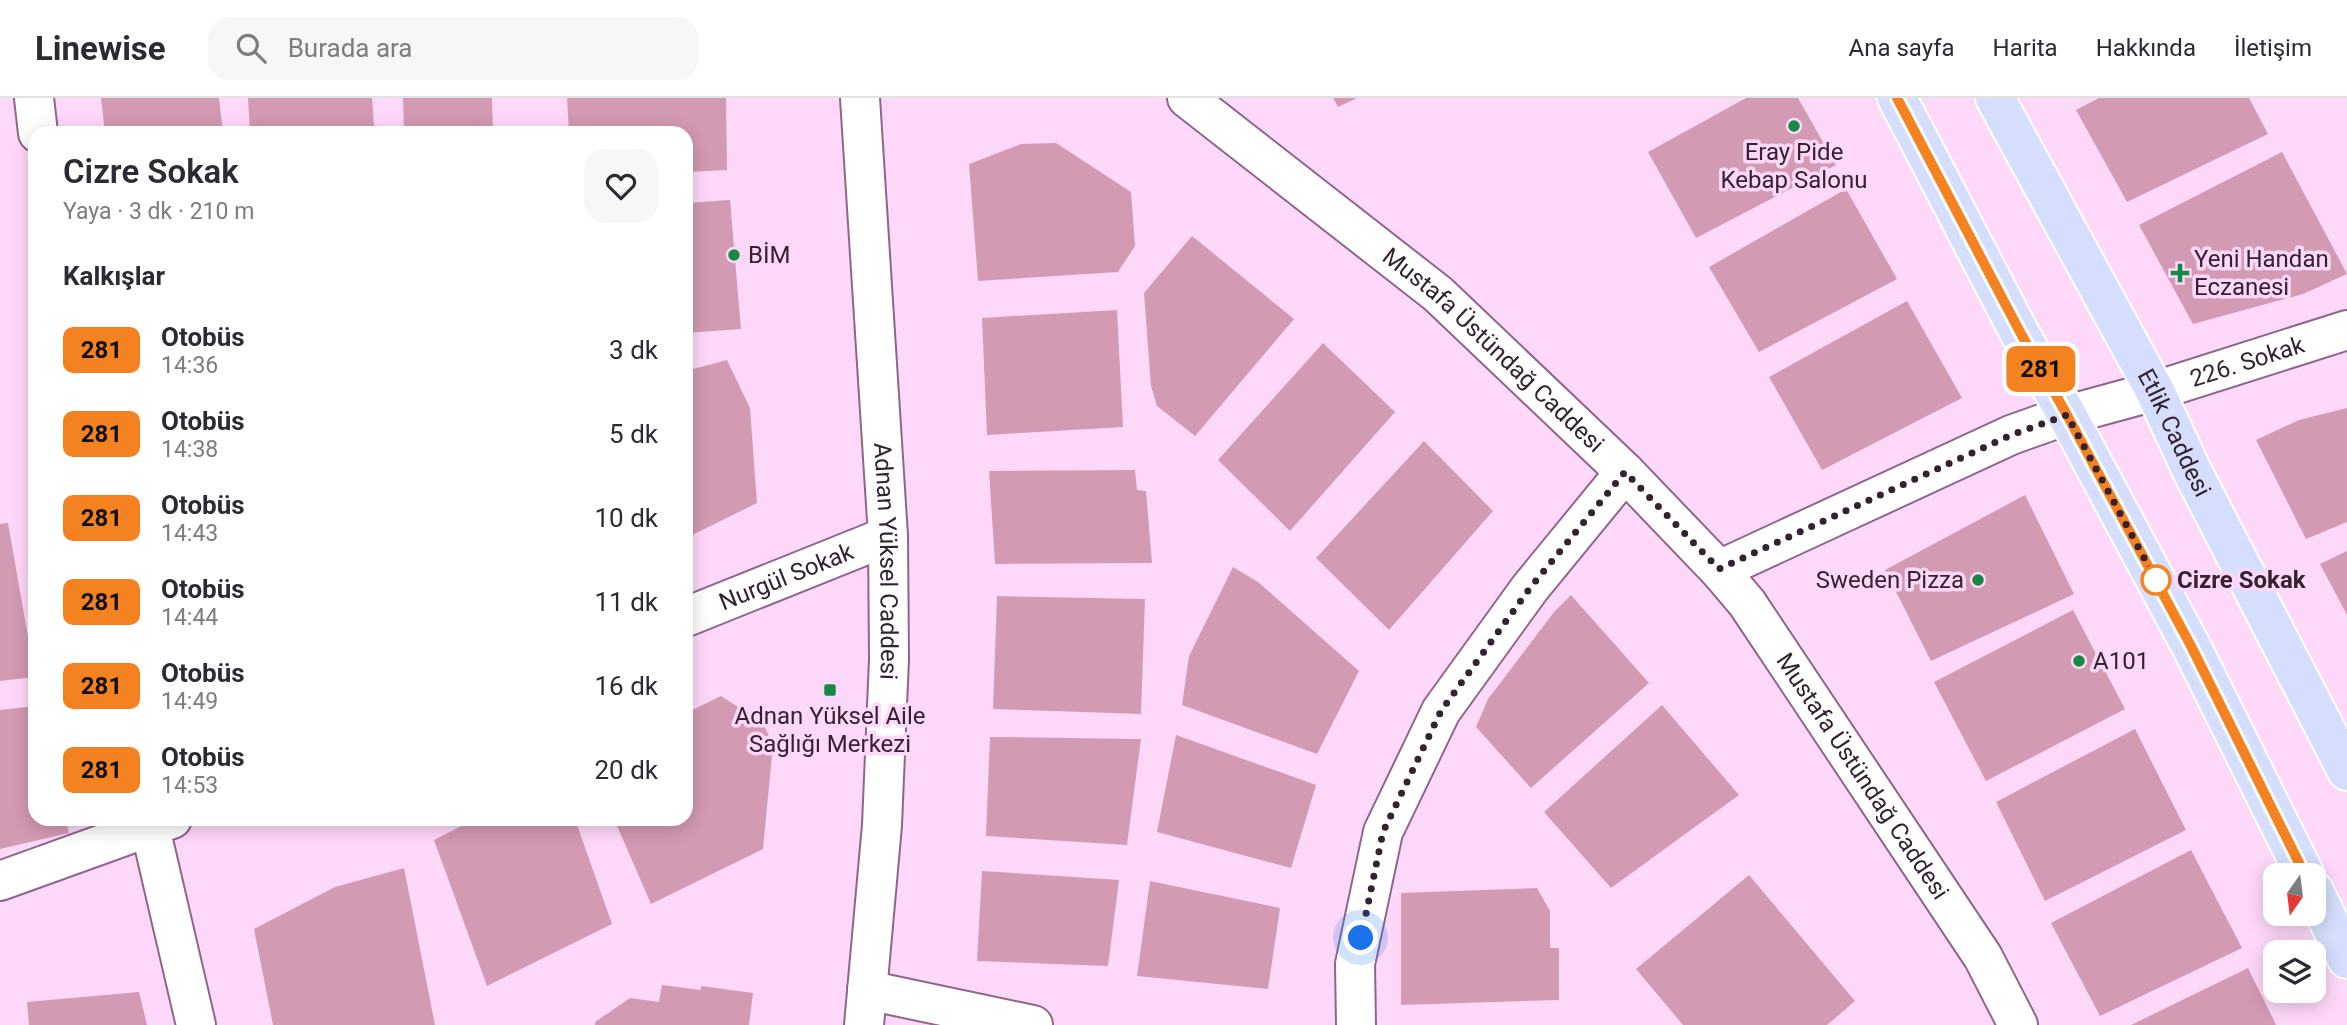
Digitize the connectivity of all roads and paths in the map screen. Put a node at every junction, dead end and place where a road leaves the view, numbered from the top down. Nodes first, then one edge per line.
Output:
1 (34, 98) edge
2 (860, 98) edge
3 (1187, 98) edge
4 (1897, 98) edge
5 (1995, 98) edge
6 (37, 126) edge
7 (2347, 330) edge
8 (2155, 391) junction
9 (2067, 415) junction
10 (1625, 472) junction
11 (888, 536) junction
12 (1719, 569) junction
13 (693, 614) edge
14 (2347, 771) edge
15 (145, 826) edge
16 (157, 826) edge
17 (2299, 863) edge
18 (0, 881) edge
19 (2326, 916) edge
20 (2347, 959) edge
21 (865, 1008) edge
22 (196, 1025) edge
23 (1033, 1025) edge
24 (1356, 1025) edge
25 (2018, 1025) edge

1 - 6 street
2 - 11 street, Adnan Yüksel Caddesi
3 - 10 street, Mustafa Üstündağ Caddesi
4 - 9 main road
5 - 8 main road, Etlik Caddesi
7 - 8 street, 226. Sokak
8 - 9 street, 226. Sokak
8 - 14 main road, Etlik Caddesi
9 - 12 street, 226. Sokak
9 - 17 main road
10 - 12 street, Mustafa Üstündağ Caddesi
10 - 24 street
11 - 13 street, Nurgül Sokak
11 - 21 street, Adnan Yüksel Caddesi
12 - 25 street, Mustafa Üstündağ Caddesi
15 - 18 street
16 - 22 street
19 - 20 main road
21 - 23 street

